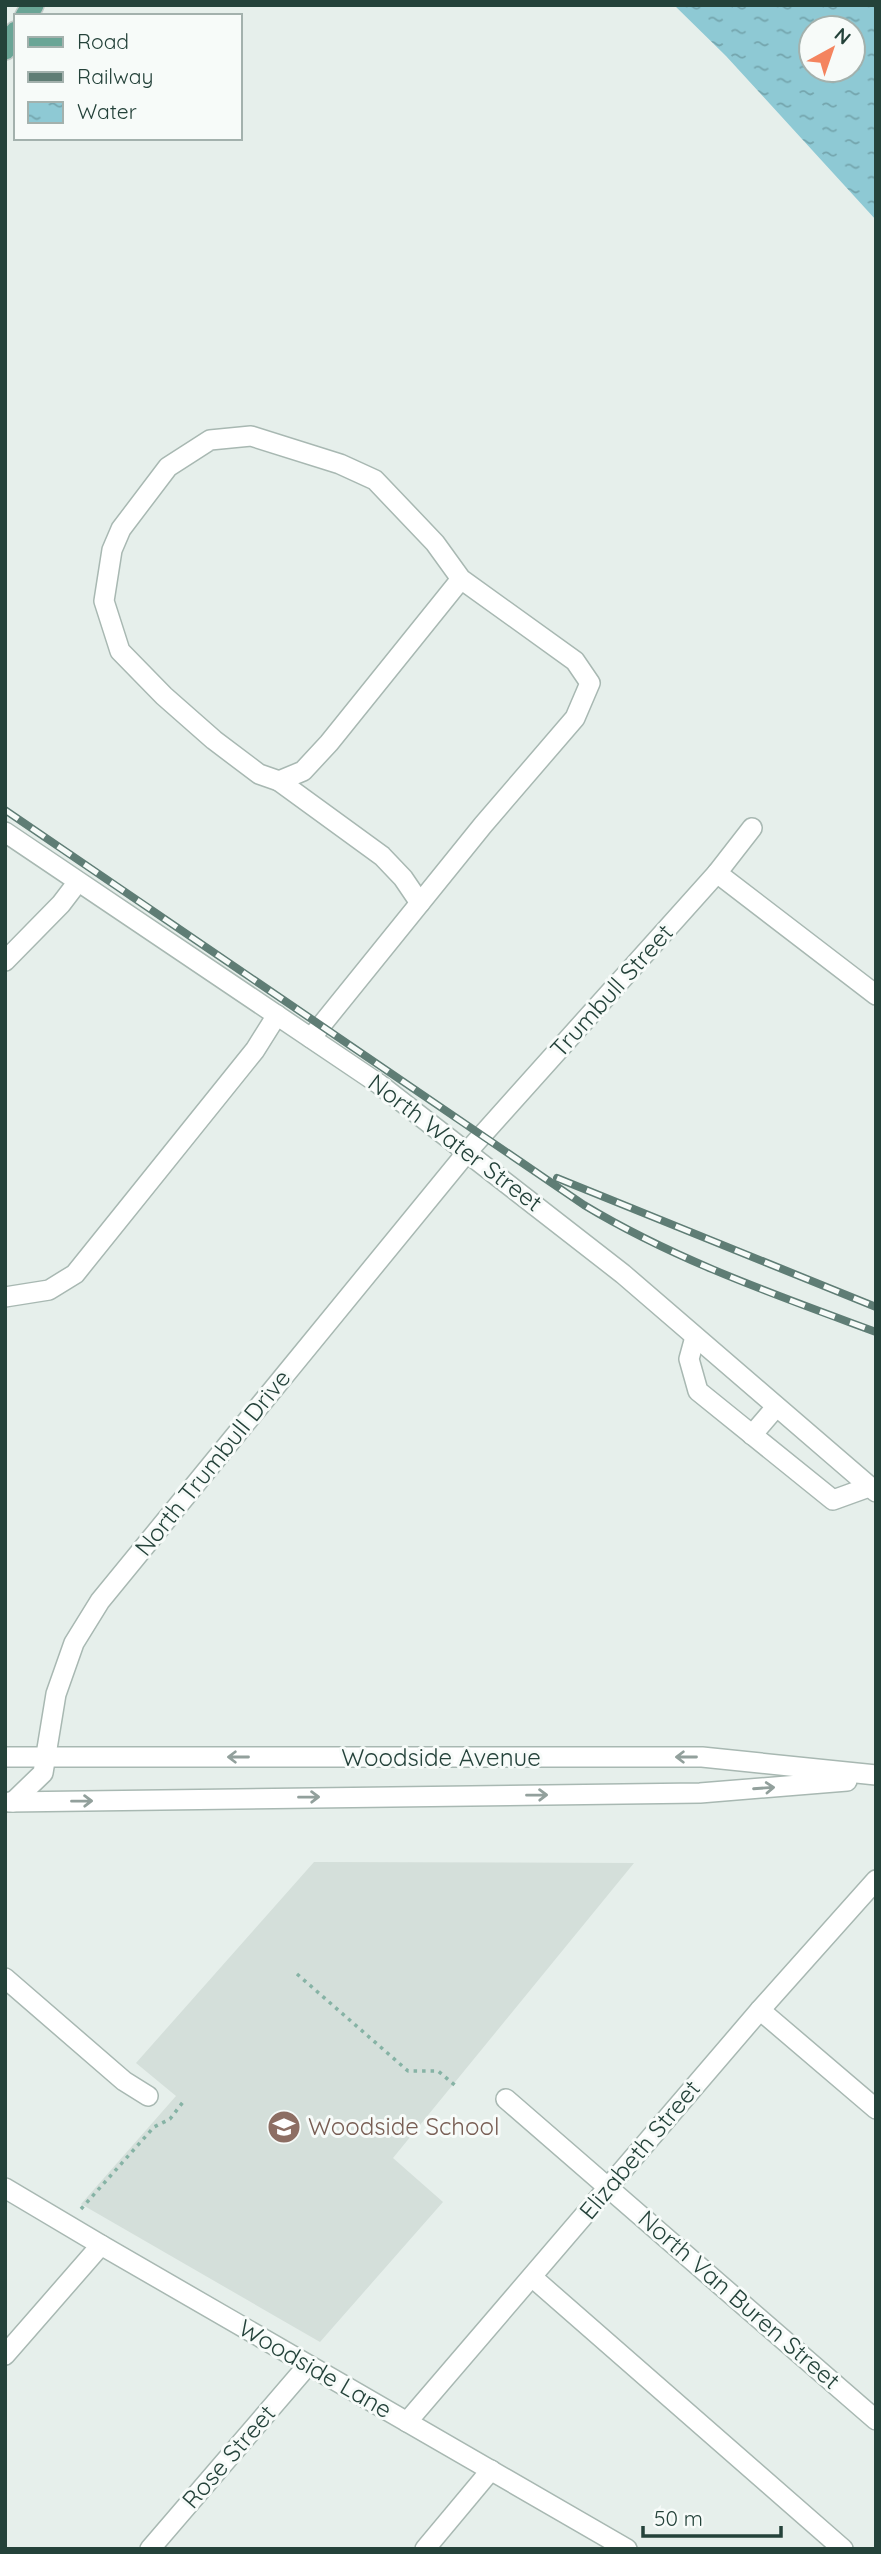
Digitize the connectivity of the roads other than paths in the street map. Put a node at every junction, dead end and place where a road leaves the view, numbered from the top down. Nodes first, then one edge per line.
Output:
1 (461, 579) junction
2 (279, 781) junction
3 (752, 828) dead end
4 (5, 832) edge
5 (718, 873) junction
6 (77, 883) junction
7 (420, 903) junction
8 (5, 961) edge
9 (876, 995) edge
10 (277, 1015) junction
11 (311, 1038) junction
12 (468, 1151) junction
13 (5, 1297) edge
14 (695, 1337) junction
15 (776, 1407) junction
16 (752, 1435) junction
17 (873, 1489) edge
18 (5, 1757) edge
19 (47, 1757) junction
20 (876, 1777) edge
21 (9, 1802) edge
22 (876, 1880) edge
23 (5, 1978) edge
24 (760, 2010) junction
25 (148, 2096) dead end
26 (506, 2099) dead end
27 (876, 2109) edge
28 (5, 2188) edge
29 (609, 2188) junction
30 (101, 2245) junction
31 (532, 2277) junction
32 (5, 2355) edge
33 (308, 2365) junction
34 (876, 2420) edge
35 (407, 2423) junction
36 (491, 2470) junction
37 (150, 2549) edge
38 (425, 2549) edge
39 (627, 2549) edge
40 (843, 2549) edge

1 - 2 street
1 - 2 street
1 - 7 street
2 - 7 street
3 - 5 street, Trumbull Street
4 - 6 street, North Water Street
5 - 9 street
5 - 12 street, Trumbull Street
6 - 8 street
6 - 10 street, North Water Street
7 - 11 street
10 - 11 street, North Water Street
10 - 13 street
11 - 12 street, North Water Street
12 - 14 street, North Water Street
12 - 19 street, North Trumbull Drive
14 - 15 street, North Water Street
14 - 16 street
15 - 16 street
15 - 17 street, North Water Street
16 - 17 street
18 - 19 street, Woodside Avenue
20 -> 19 street, Woodside Avenue
19 - 21 street, North Trumbull Drive
21 -> 20 street, Woodside Avenue
22 - 24 street, Elizabeth Street
23 - 25 street
24 - 27 street
24 - 29 street, Elizabeth Street
26 - 29 street, North Van Buren Street
28 - 30 street, Woodside Lane
29 - 31 street, Elizabeth Street
29 - 34 street, North Van Buren Street
30 - 32 street
30 - 33 street, Woodside Lane
31 - 35 street, Elizabeth Street
31 - 40 street
33 - 35 street, Woodside Lane
33 - 37 street, Rose Street
35 - 36 street, Woodside Lane
36 - 38 street
36 - 39 street, Woodside Lane

